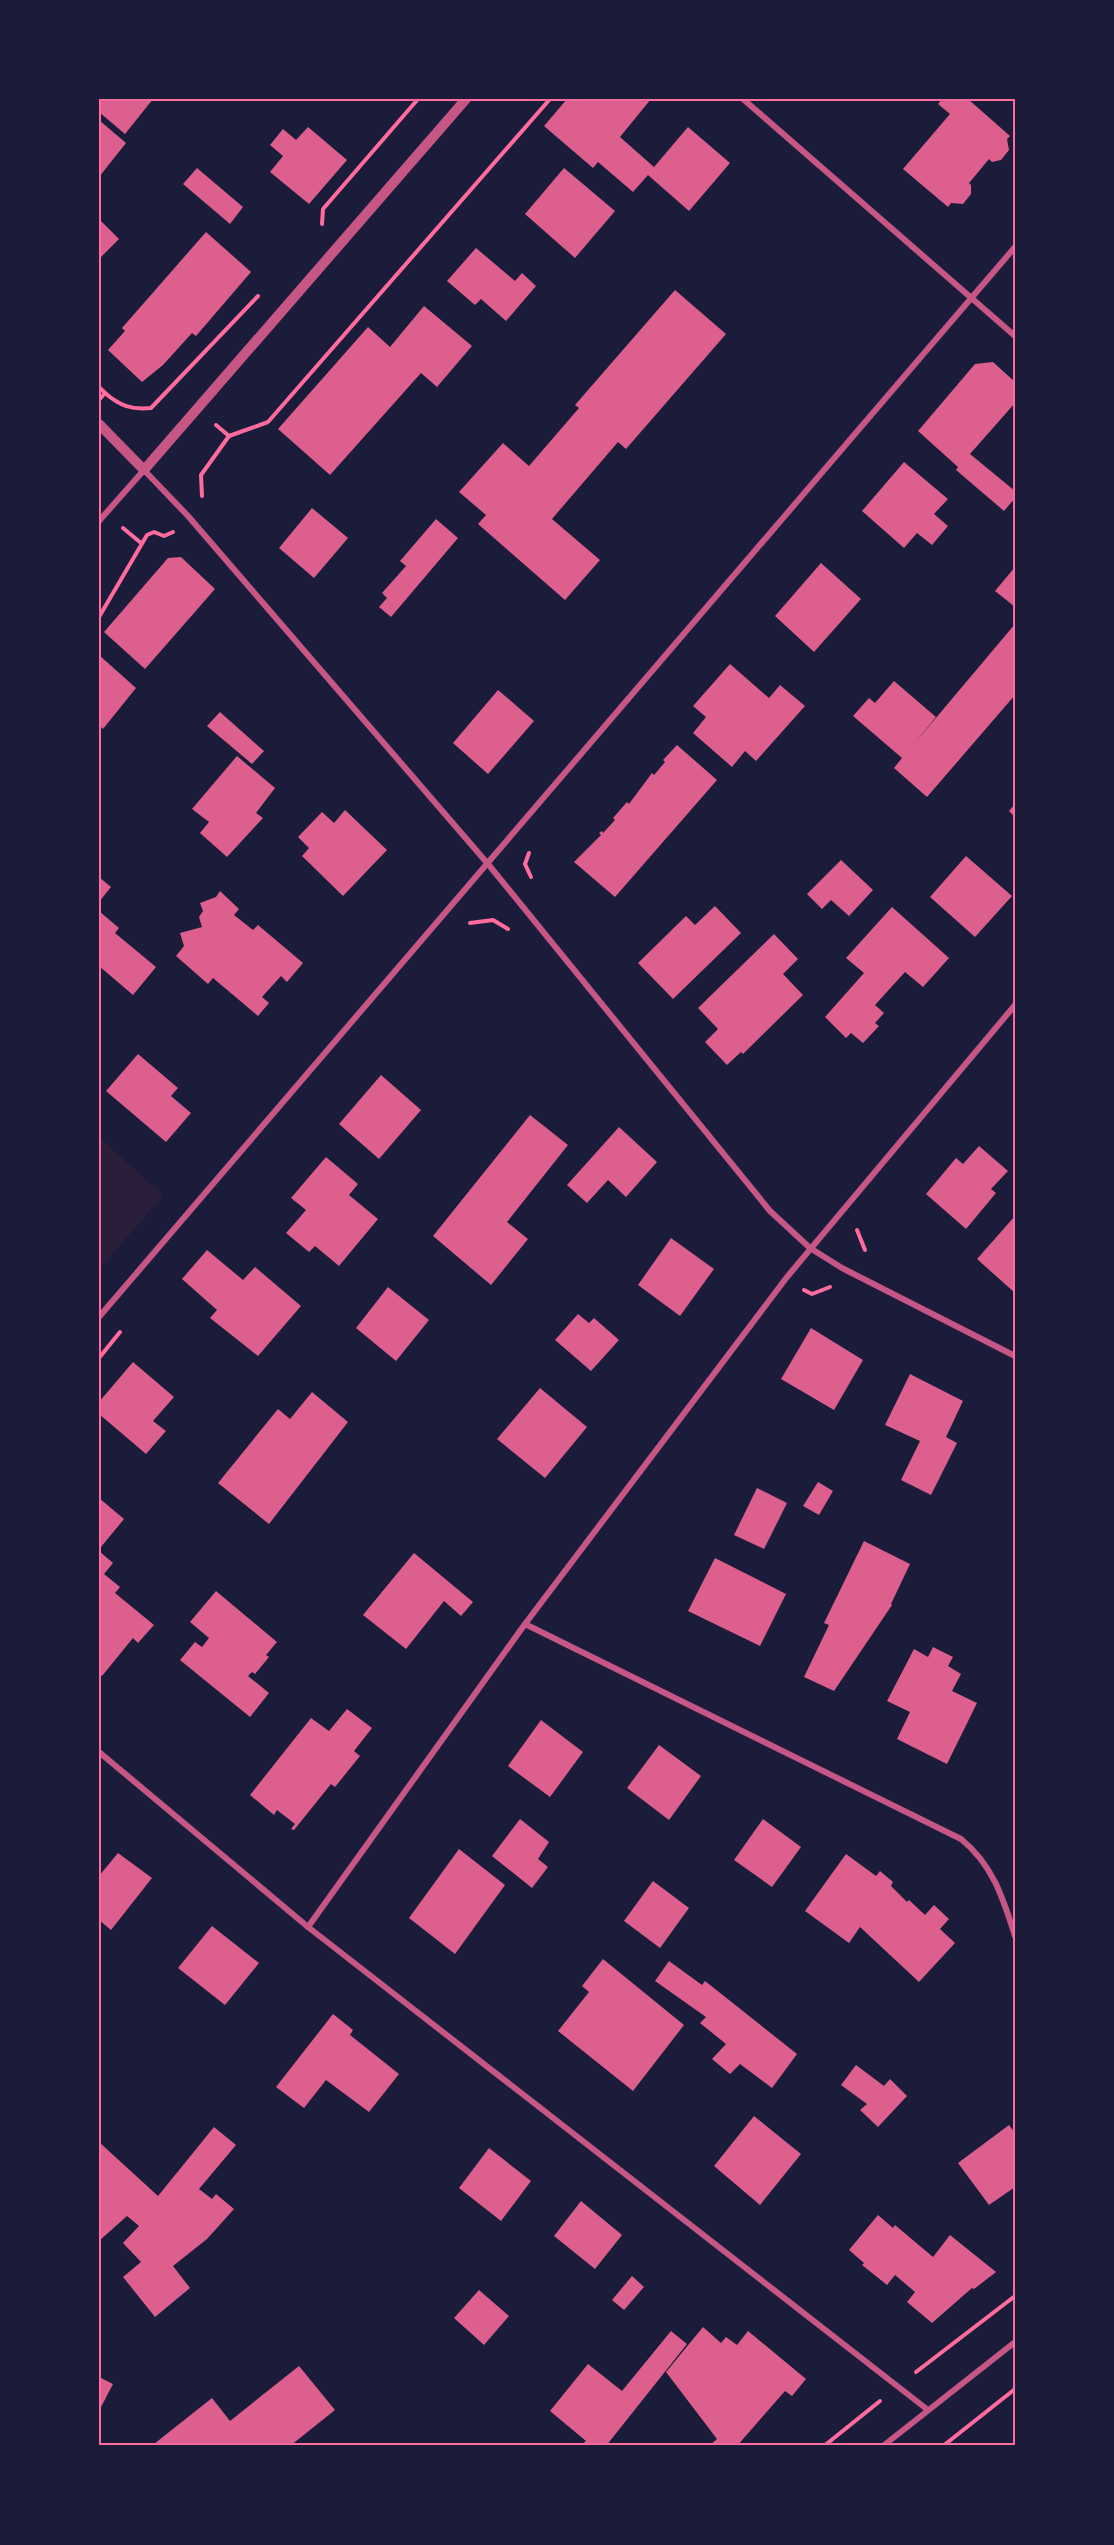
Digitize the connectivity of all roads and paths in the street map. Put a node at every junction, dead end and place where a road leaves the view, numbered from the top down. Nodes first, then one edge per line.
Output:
1 (418, 99) edge
2 (466, 99) edge
3 (550, 99) edge
4 (743, 99) edge
5 (322, 228) dead end
6 (1015, 248) edge
7 (259, 295) dead end
8 (971, 299) junction
9 (1015, 336) edge
10 (99, 387) edge
11 (105, 393) junction
12 (99, 400) edge
13 (99, 424) edge
14 (229, 436) dead end
15 (144, 470) junction
16 (99, 521) edge
17 (141, 543) dead end
18 (99, 617) edge
19 (488, 864) junction
20 (1015, 1005) edge
21 (810, 1248) junction
22 (99, 1317) edge
23 (1015, 1356) edge
24 (525, 1624) junction
25 (99, 1752) edge
26 (308, 1927) junction
27 (1015, 1936) edge
28 (1015, 2296) edge
29 (1015, 2342) edge
30 (898, 2386) junction
31 (1015, 2389) edge
32 (928, 2410) junction
33 (824, 2446) edge
34 (883, 2446) edge
35 (943, 2446) edge

1 - 5 path
2 - 15 street
3 - 14 path
4 - 8 street
6 - 8 street
7 - 11 path
8 - 9 street
8 - 19 street
10 - 11 path
11 - 12 path
13 - 15 street
15 - 16 street
15 - 19 street
17 - 18 path
19 - 21 street
19 - 22 street
20 - 21 street
21 - 23 street
21 - 24 street
24 - 26 street
24 - 27 street
25 - 26 street
26 - 30 street
28 - 30 path
29 - 32 street
30 - 32 street
30 - 33 path
31 - 35 path
32 - 34 street

